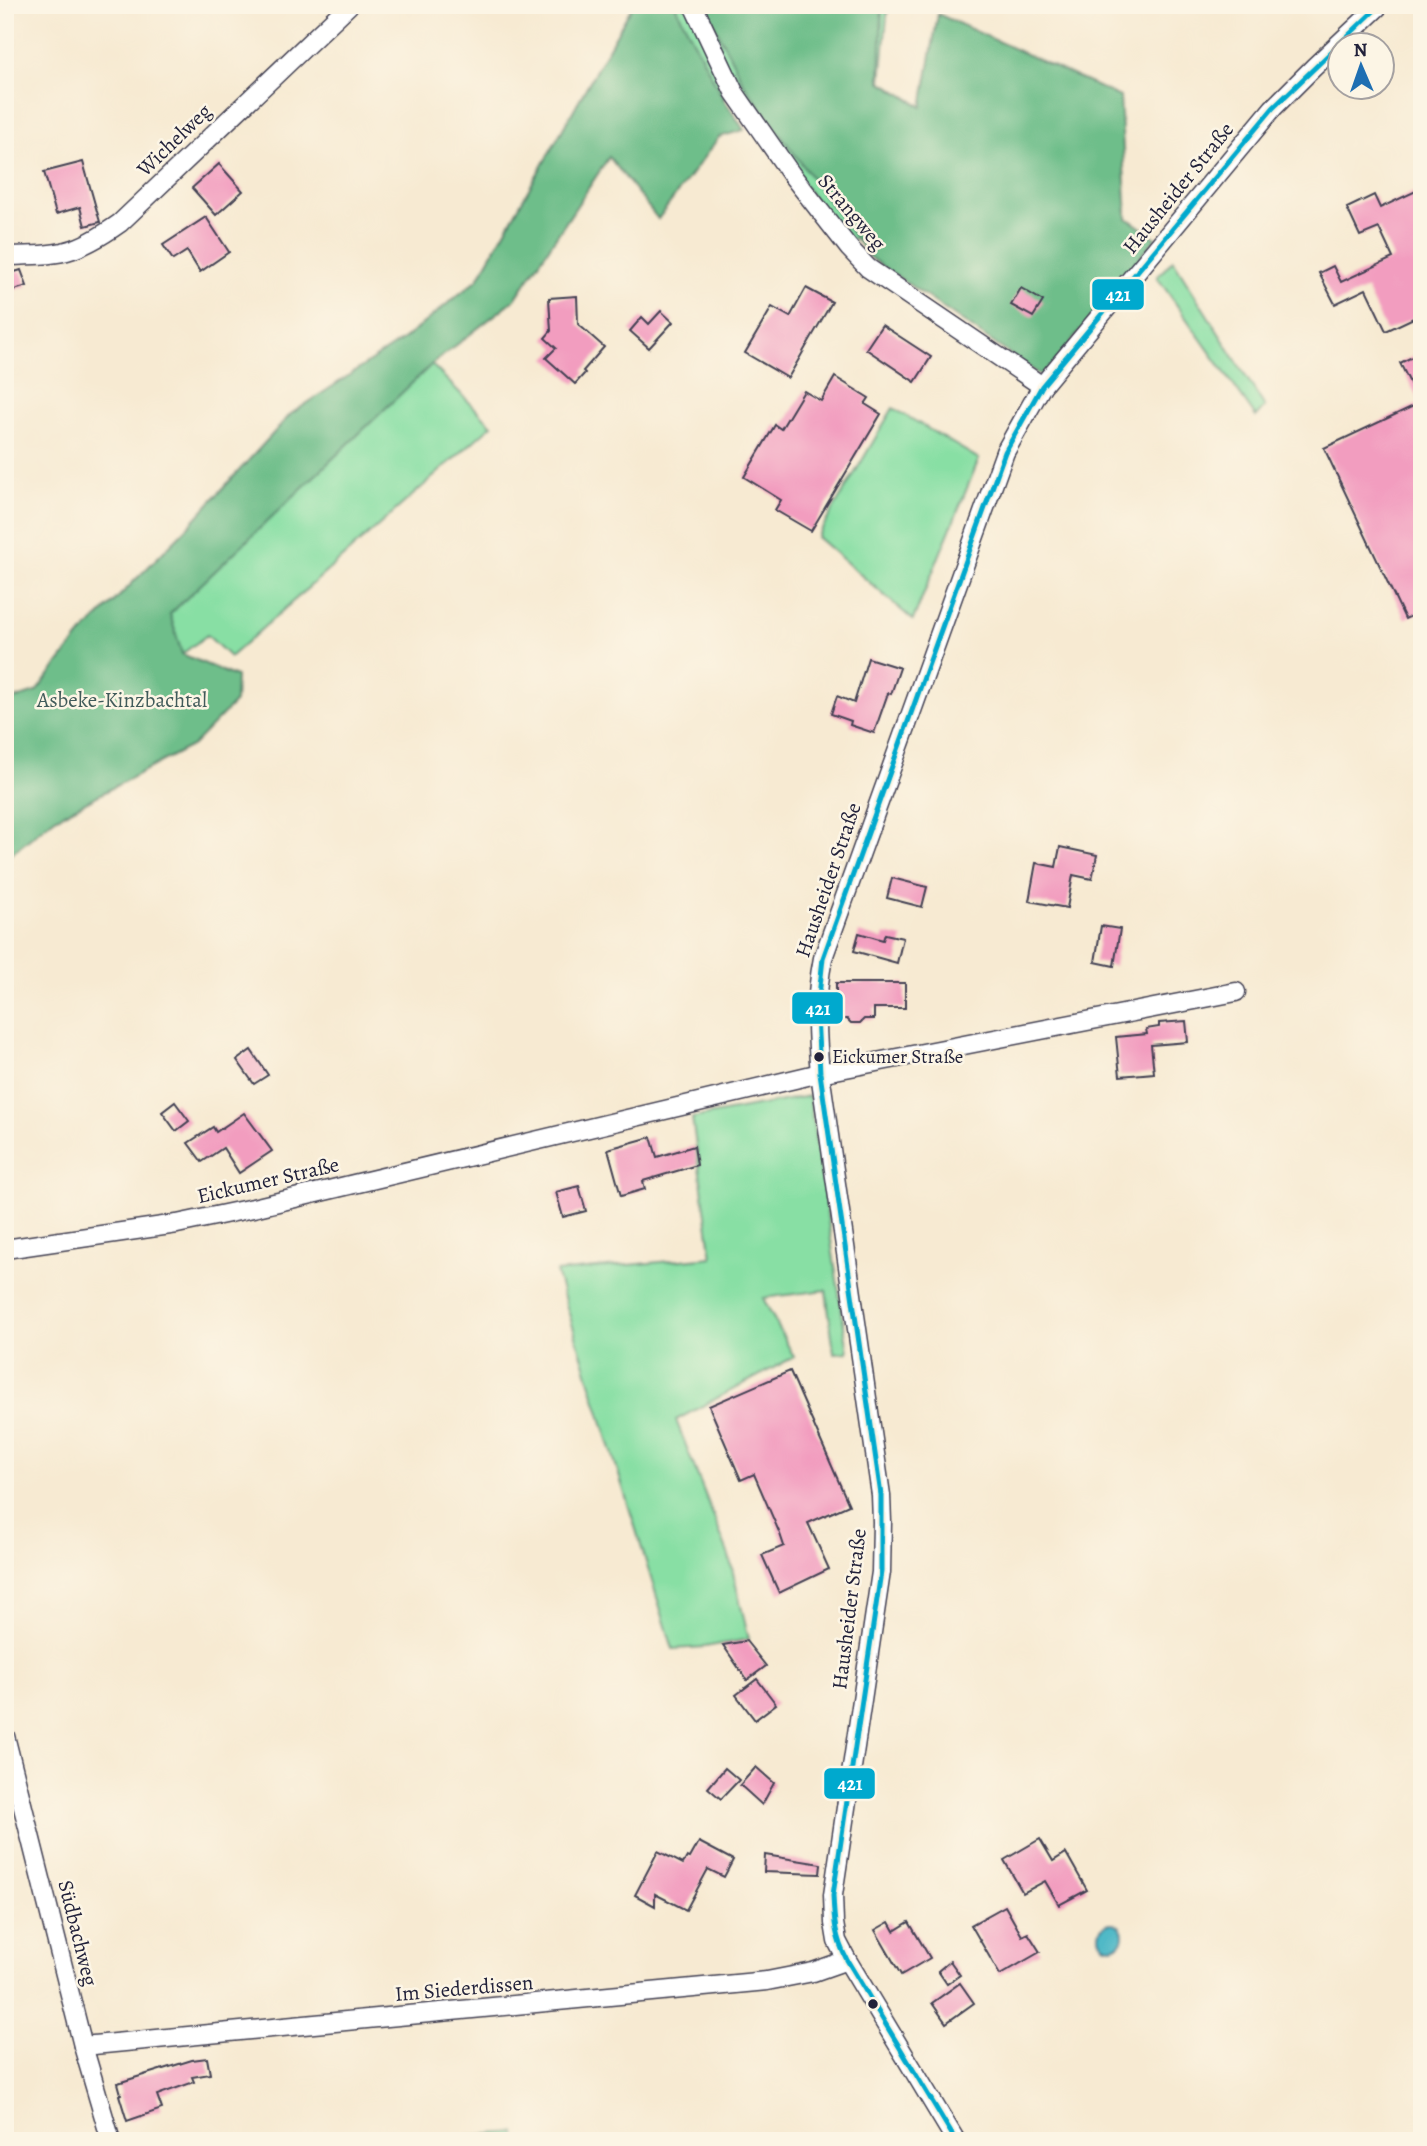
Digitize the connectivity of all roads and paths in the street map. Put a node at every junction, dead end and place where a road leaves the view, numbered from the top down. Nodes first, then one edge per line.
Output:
1 (349, 5) edge
2 (693, 5) edge
3 (1380, 5) edge
4 (5, 257) edge
5 (1042, 386) junction
6 (1236, 992) dead end
7 (820, 1073) junction
8 (5, 1249) edge
9 (5, 1735) edge
10 (847, 1960) junction
11 (83, 2046) junction
12 (111, 2141) edge
13 (956, 2141) edge

1 - 4 street, Wichelweg
2 - 5 street, Strangweg
3 - 5 street, Hausheider Straße
5 - 7 street, Hausheider Straße
6 - 7 street, Eickumer Straße
7 - 8 street, Eickumer Straße
7 - 10 street, Hausheider Straße
9 - 11 street, Südbachweg
10 - 11 street, Im Siederdissen
10 - 13 street, Hausheider Straße
11 - 12 street, Südbachweg

